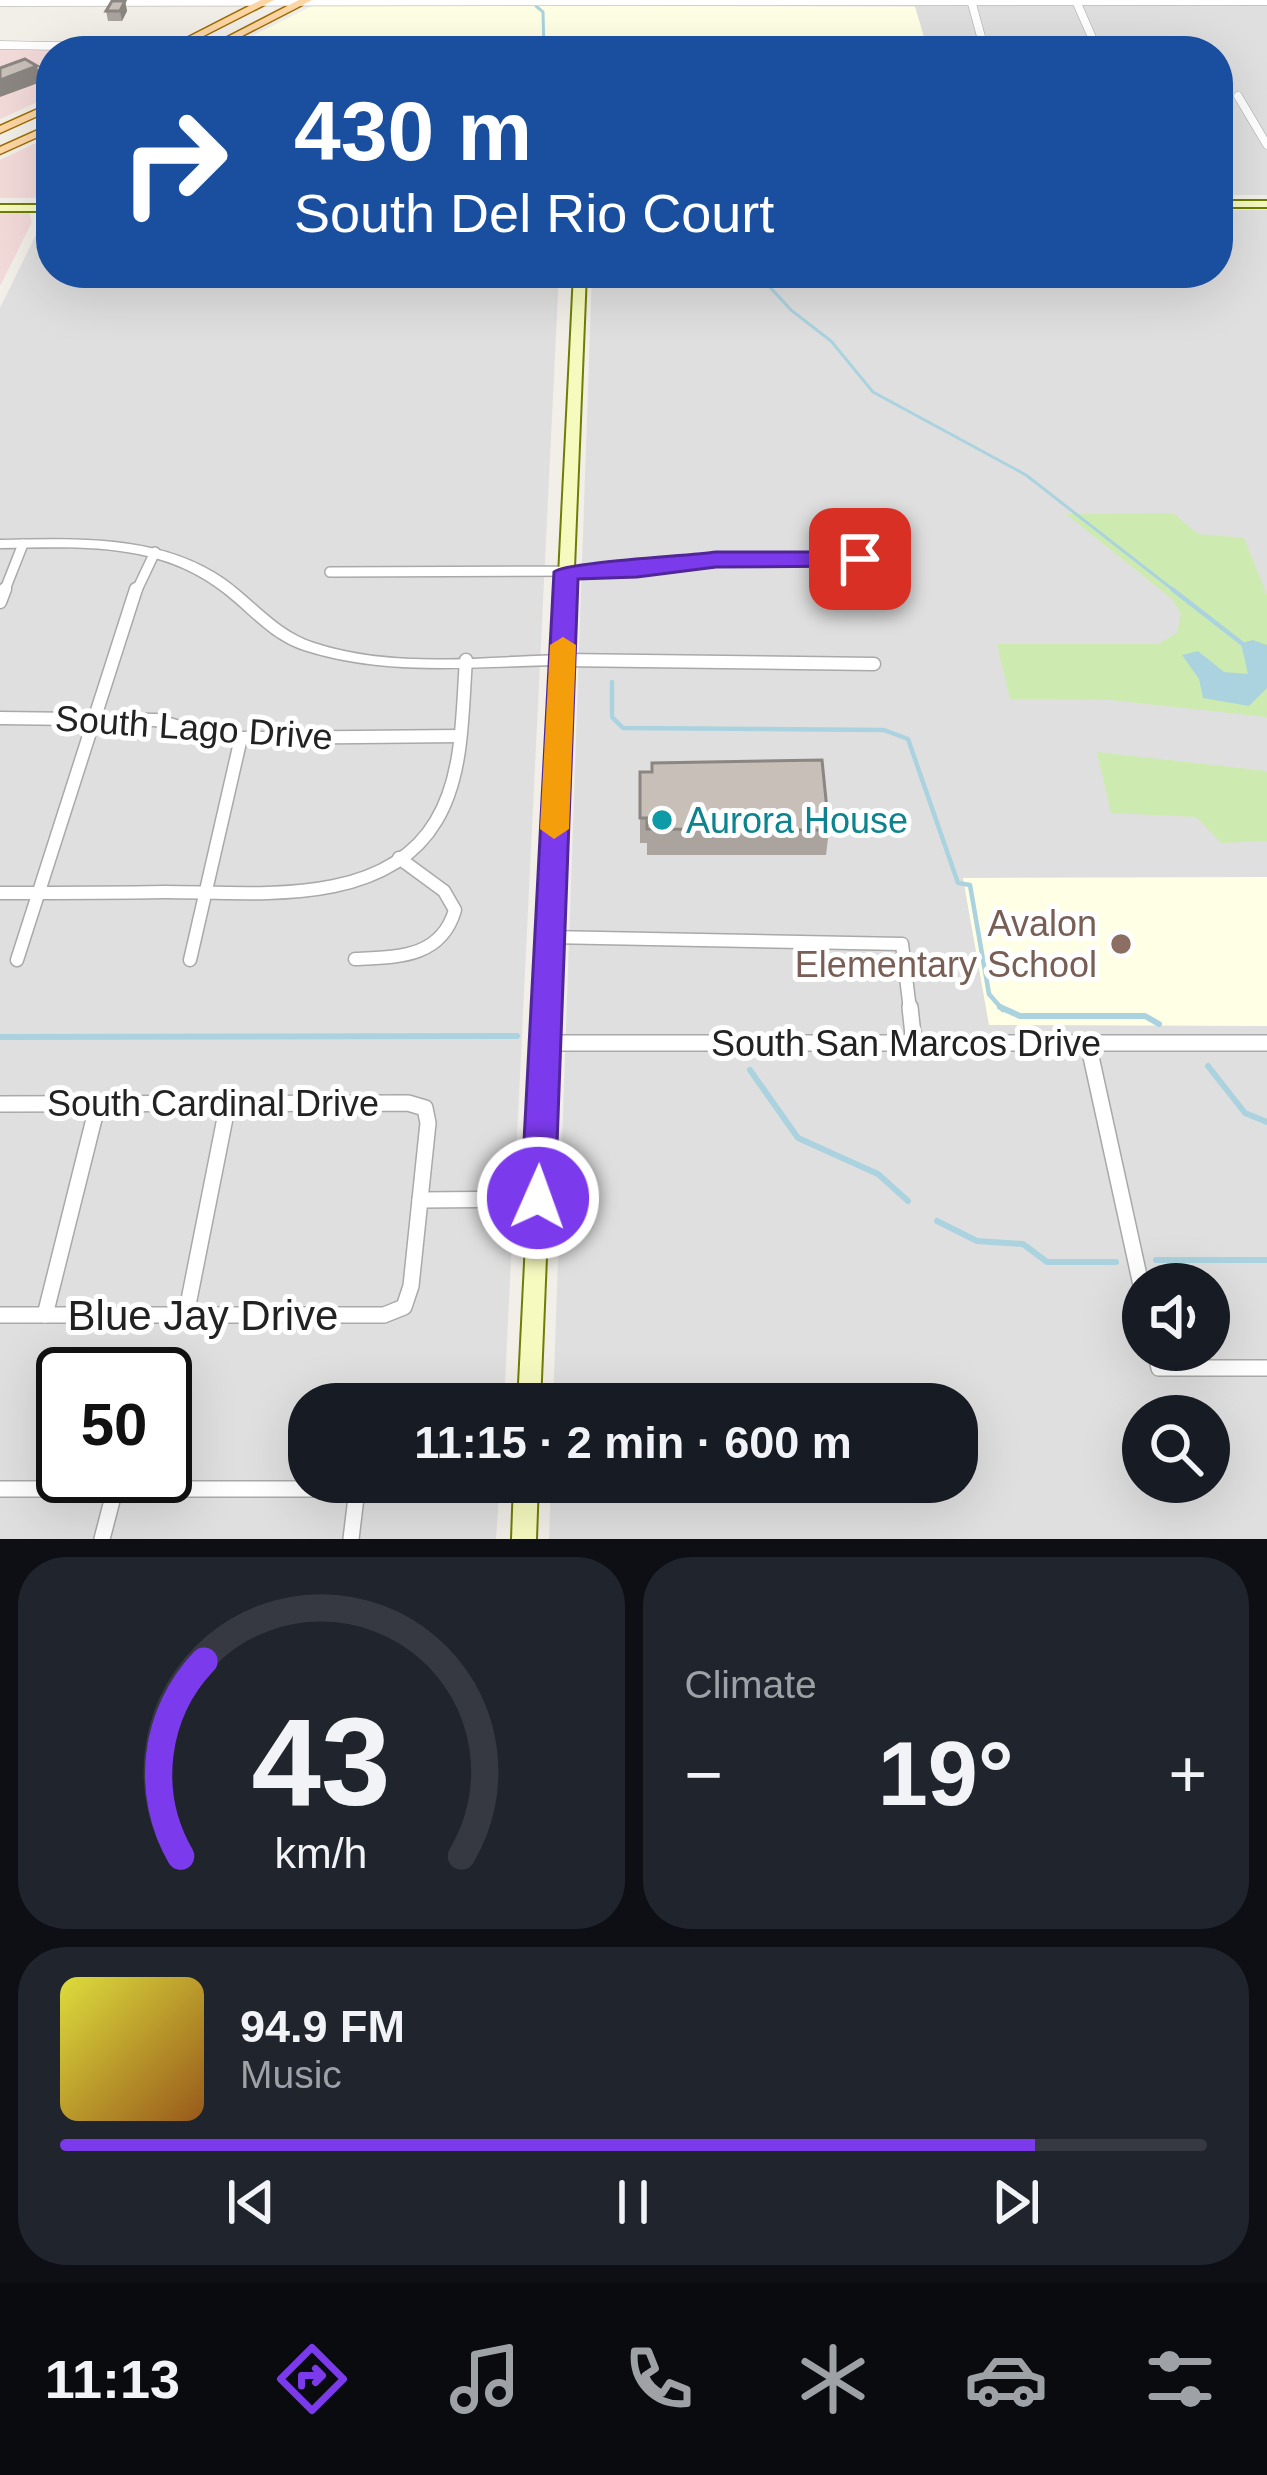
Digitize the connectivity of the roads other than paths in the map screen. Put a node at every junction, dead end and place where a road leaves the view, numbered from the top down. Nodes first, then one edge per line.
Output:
1 (860, 0) edge
2 (870, 0) edge
3 (885, 0) edge
4 (971, 0) edge
5 (1174, 0) edge
6 (158, 1) edge
7 (268, 1) edge
8 (306, 1) edge
9 (595, 1) edge
10 (740, 1) edge
11 (895, 1) edge
12 (1076, 1) edge
13 (1267, 1) edge
14 (0, 2) edge
15 (196, 36) edge
16 (236, 36) edge
17 (981, 36) edge
18 (1091, 36) edge
19 (0, 45) edge
20 (36, 46) edge
21 (1238, 96) dead end
22 (36, 113) edge
23 (0, 130) edge
24 (36, 134) edge
25 (27, 139) junction
26 (1267, 145) edge
27 (0, 151) edge
28 (1233, 204) edge
29 (1267, 204) edge
30 (0, 205) edge
31 (36, 205) edge
32 (579, 288) edge
33 (0, 544) edge
34 (23, 544) junction
35 (155, 552) junction
36 (860, 559) dead end
37 (330, 572) dead end
38 (566, 572) junction
39 (1, 596) edge
40 (466, 660) junction
41 (562, 660) junction
42 (874, 664) dead end
43 (0, 718) edge
44 (95, 718) junction
45 (460, 736) junction
46 (241, 738) junction
47 (399, 859) junction
48 (0, 892) edge
49 (39, 892) junction
50 (205, 892) junction
51 (549, 937) junction
52 (355, 959) dead end
53 (190, 960) dead end
54 (17, 961) dead end
55 (544, 1043) junction
56 (914, 1043) junction
57 (1088, 1043) junction
58 (1267, 1043) edge
59 (98, 1103) junction
60 (228, 1103) junction
61 (0, 1104) edge
62 (538, 1198) junction
63 (421, 1200) junction
64 (1136, 1263) edge
65 (0, 1315) edge
66 (45, 1315) junction
67 (186, 1315) junction
68 (1230, 1365) edge
69 (1267, 1368) edge
70 (531, 1383) edge
71 (0, 1489) edge
72 (36, 1489) edge
73 (192, 1489) edge
74 (111, 1503) edge
75 (525, 1503) edge
76 (102, 1539) edge
77 (351, 1539) edge
78 (524, 1539) edge

1 - 2 street
1 - 10 street
1 - 11 street
3 - 11 street
4 - 11 street
4 - 12 street
4 - 17 street
5 - 12 street
5 - 13 street
6 - 7 street
6 - 14 street
7 - 8 street
7 - 15 main road
8 - 9 street
8 - 16 main road
9 - 10 street
12 - 18 street
19 - 20 street
21 - 26 street
22 - 23 main road
23 - 25 main road
24 - 25 main road
25 - 27 main road
28 - 29 main road
30 - 31 main road
32 - 38 main road
33 - 34 street
34 - 35 street
34 - 39 street
35 - 40 street
35 - 44 street
36 - 38 street
37 - 38 street
38 - 41 main road
40 - 41 street
40 - 45 street
41 - 42 street
41 - 51 main road
43 - 44 street, South Lago Drive
44 - 46 street, South Lago Drive
44 - 49 street
45 - 46 street, South Lago Drive
45 - 47 street
46 - 50 street
47 - 50 street
47 - 52 street
48 - 49 street
49 - 50 street
49 - 54 street
50 - 53 street
51 - 55 main road
51 - 56 street
55 - 56 street, South San Marcos Drive
55 - 62 main road
56 - 57 street, South San Marcos Drive
57 - 58 street, South San Marcos Drive
57 - 64 street
59 - 60 street, South Cardinal Drive
59 - 61 street, South Cardinal Drive
59 - 66 street
60 - 63 street, South Cardinal Drive
60 - 67 street
62 - 63 street
62 - 70 main road
63 - 67 street, Blue Jay Drive
65 - 66 street, Blue Jay Drive
66 - 67 street, Blue Jay Drive
68 - 69 street
71 - 72 street
73 - 77 street
74 - 76 street
75 - 78 main road

